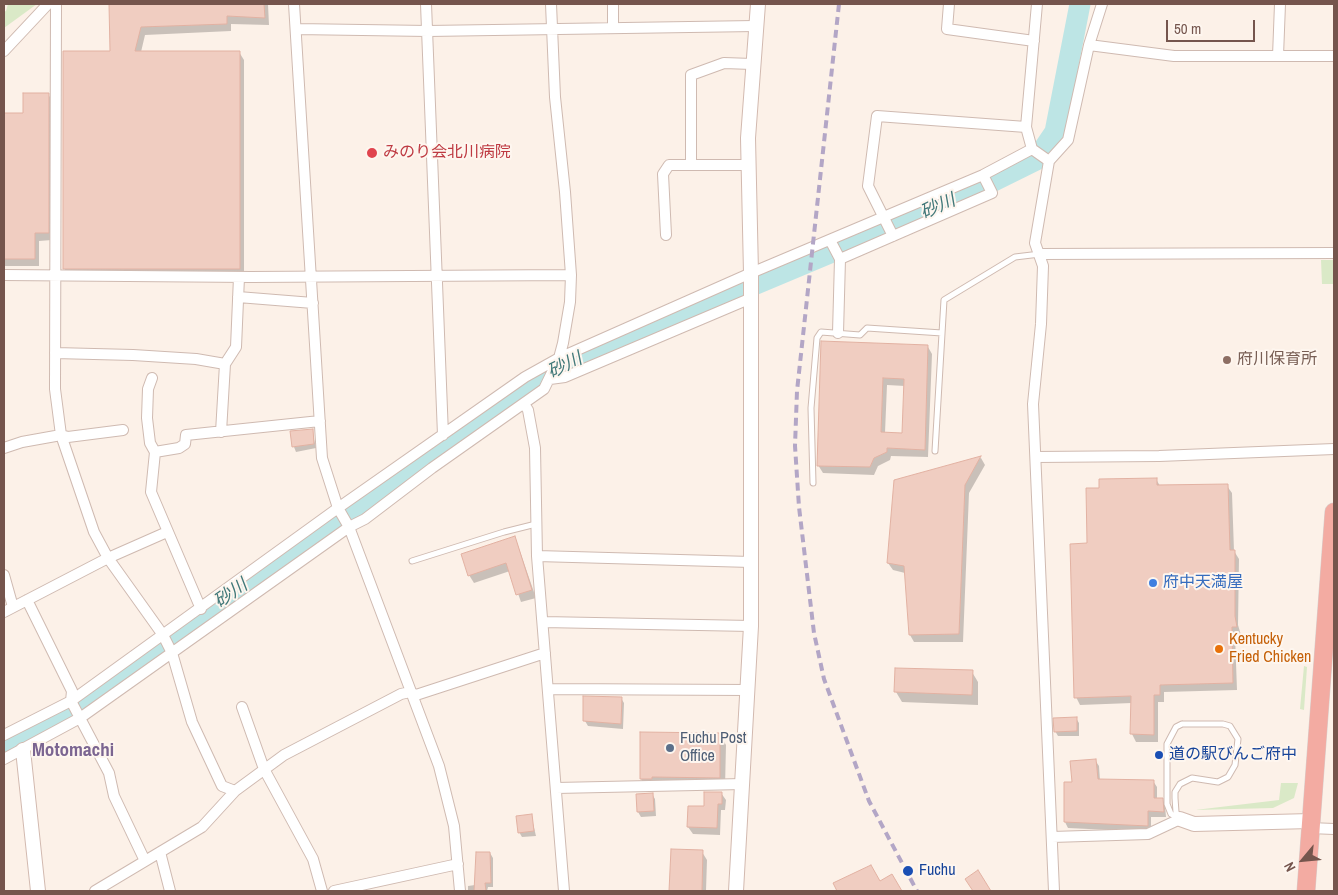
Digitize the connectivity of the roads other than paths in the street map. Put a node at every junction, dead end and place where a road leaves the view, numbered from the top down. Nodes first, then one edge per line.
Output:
1 (48, 4) edge
2 (56, 4) edge
3 (294, 4) edge
4 (426, 4) edge
5 (551, 4) edge
6 (613, 4) edge
7 (758, 4) edge
8 (949, 4) edge
9 (1037, 4) edge
10 (1102, 4) edge
11 (1280, 4) edge
12 (755, 26) junction
13 (614, 28) junction
14 (296, 29) junction
15 (552, 29) junction
16 (428, 31) junction
17 (1034, 41) junction
18 (1088, 45) junction
19 (4, 51) edge
20 (1278, 56) junction
21 (1334, 56) edge
22 (752, 64) junction
23 (1026, 127) junction
24 (1032, 149) junction
25 (1049, 161) junction
26 (691, 165) junction
27 (748, 165) junction
28 (983, 175) junction
29 (882, 217) junction
30 (666, 235) dead end
31 (893, 236) junction
32 (830, 240) junction
33 (1334, 253) edge
34 (1040, 254) junction
35 (840, 259) junction
36 (751, 273) junction
37 (4, 275) edge
38 (57, 275) junction
39 (571, 275) junction
40 (312, 276) junction
41 (239, 277) junction
42 (436, 277) junction
43 (238, 297) junction
44 (749, 299) junction
45 (314, 303) junction
46 (838, 333) junction
47 (942, 333) junction
48 (55, 353) junction
49 (559, 358) junction
50 (225, 364) junction
51 (152, 378) dead end
52 (550, 379) junction
53 (524, 404) junction
54 (320, 421) junction
55 (123, 430) dead end
56 (221, 432) junction
57 (61, 435) junction
58 (443, 435) junction
59 (4, 448) edge
60 (1334, 449) edge
61 (935, 451) dead end
62 (155, 452) junction
63 (1036, 457) junction
64 (813, 483) dead end
65 (338, 508) junction
66 (1334, 512) edge
67 (537, 524) junction
68 (349, 527) junction
69 (167, 532) junction
70 (537, 556) junction
71 (108, 558) junction
72 (412, 561) dead end
73 (751, 562) junction
74 (4, 575) edge
75 (27, 600) junction
76 (8, 609) edge
77 (201, 609) junction
78 (543, 622) junction
79 (751, 626) junction
80 (163, 635) junction
81 (172, 653) junction
82 (545, 653) junction
83 (548, 689) junction
84 (748, 690) junction
85 (410, 692) junction
86 (71, 701) junction
87 (242, 707) dead end
88 (80, 718) junction
89 (4, 735) edge
90 (23, 750) junction
91 (4, 759) edge
92 (264, 769) junction
93 (743, 784) junction
94 (556, 788) junction
95 (235, 791) junction
96 (1180, 819) junction
97 (1311, 824) junction
98 (1334, 829) edge
99 (1052, 837) junction
100 (160, 852) junction
101 (145, 861) junction
102 (458, 864) junction
103 (38, 891) edge
104 (95, 891) edge
105 (170, 891) edge
106 (322, 891) edge
107 (334, 891) edge
108 (460, 891) edge
109 (564, 891) edge
110 (736, 891) edge
111 (1054, 891) edge
112 (1306, 891) edge

1 - 19 street
2 - 38 street
3 - 14 street
4 - 16 street
5 - 15 street
6 - 13 street
7 - 12 street
8 - 17 street
9 - 17 street
10 - 18 street
11 - 20 street
12 - 13 street
12 - 22 street
13 - 15 street
14 - 16 street
14 - 40 street
15 - 16 street
15 - 39 street
16 - 42 street
17 - 23 street
18 - 20 street
18 - 25 street
20 - 21 street
22 - 26 street
22 - 27 street
23 - 24 street
23 - 29 street
24 - 25 street
24 - 28 street
25 - 34 street
26 - 27 street
26 - 30 street
27 - 36 street
28 - 29 street
28 - 31 street
29 - 31 street
29 - 32 street
31 - 35 street
32 - 35 street
32 - 36 street
33 - 34 street
34 - 47 lane
34 - 63 street
35 - 46 street
36 - 44 street
36 - 49 street
37 - 38 street
38 - 41 street
38 - 48 street
39 - 42 street
39 - 49 street
40 - 41 street
40 - 42 street
40 - 45 street
41 - 43 street
42 - 58 street
43 - 45 street
43 - 50 street
44 - 52 street
44 - 73 street
45 - 54 street
46 - 47 lane
46 - 64 lane
47 - 61 lane
48 - 50 street
48 - 57 street
49 - 52 street
49 - 58 street
50 - 56 street
51 - 62 street
52 - 53 street
53 - 67 street
53 - 68 street
54 - 56 street
54 - 65 street
55 - 57 street
56 - 62 street
57 - 59 street
57 - 71 street
58 - 65 street
60 - 63 street
62 - 69 street
63 - 99 street
65 - 68 street
65 - 77 street
66 - 97 highway
67 - 70 street
67 - 72 lane
68 - 81 street
68 - 85 street
69 - 71 street
69 - 77 street
70 - 73 street
70 - 78 street
71 - 75 street
71 - 80 street
73 - 79 street
74 - 76 street
75 - 76 street
75 - 86 street
77 - 80 street
78 - 79 street
78 - 82 street
79 - 84 street
80 - 81 street
80 - 86 street
81 - 88 street
81 - 95 street
82 - 83 street
82 - 85 street
83 - 84 street
83 - 94 street
84 - 93 street
85 - 92 street
85 - 102 street
86 - 88 street
86 - 89 street
87 - 92 street
88 - 90 street
88 - 101 street
90 - 91 street
90 - 103 street
92 - 95 street
92 - 106 street
93 - 94 street
93 - 110 street
94 - 109 street
95 - 100 street
96 - 96 lane
96 - 97 street
96 - 99 street
97 - 98 street
97 - 112 highway
99 - 111 street
100 - 101 street
100 - 105 street
101 - 104 street
102 - 107 street
102 - 108 street

